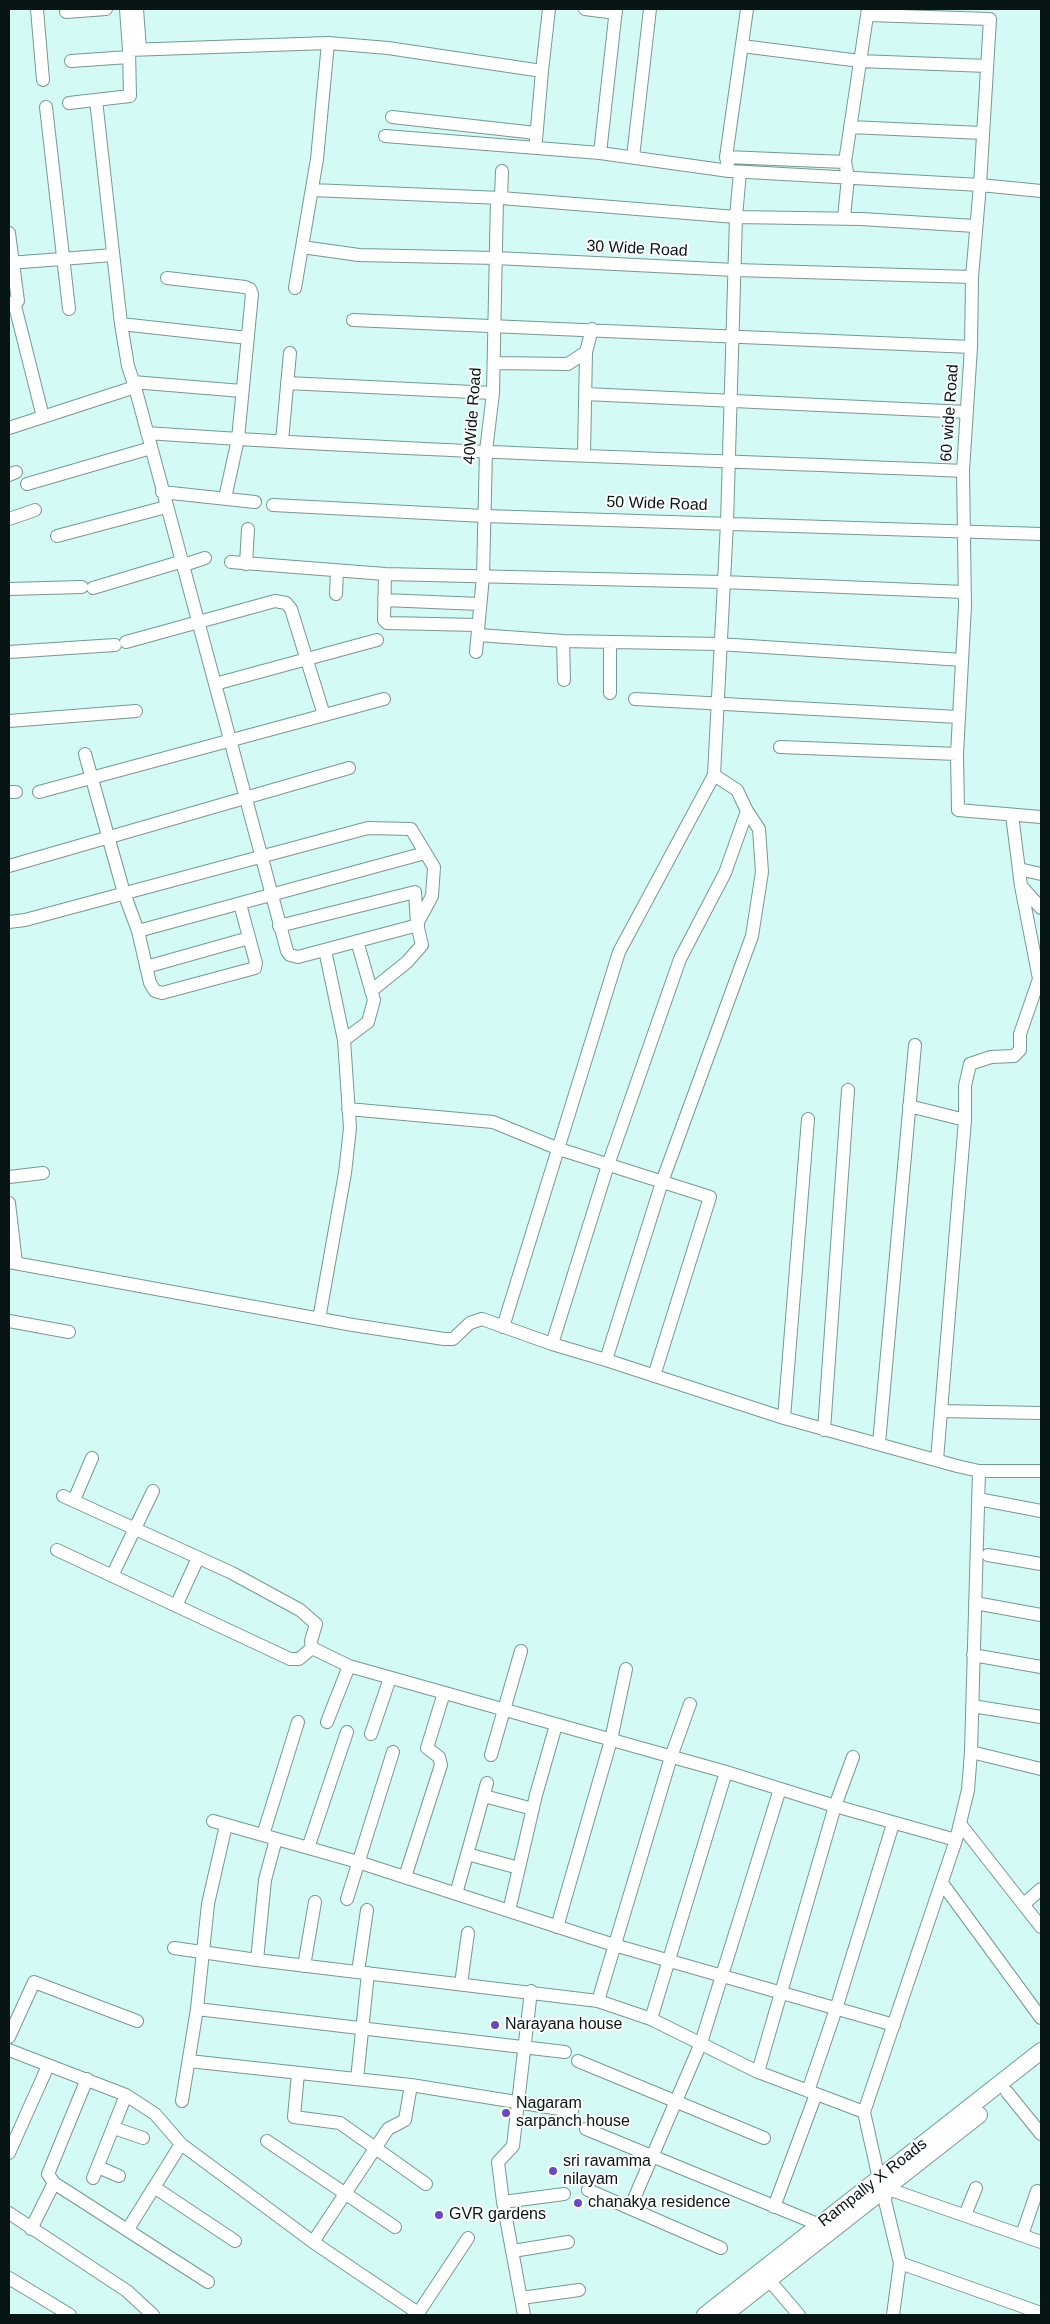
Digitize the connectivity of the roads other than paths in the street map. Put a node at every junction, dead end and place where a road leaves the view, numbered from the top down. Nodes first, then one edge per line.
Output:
1 (36, 9) edge
2 (106, 9) edge
3 (126, 9) edge
4 (137, 9) edge
5 (549, 9) edge
6 (585, 9) edge
7 (650, 9) edge
8 (747, 9) edge
9 (616, 11) edge
10 (66, 12) dead end
11 (868, 12) edge
12 (950, 14) edge
13 (328, 44) junction
14 (742, 46) junction
15 (132, 52) junction
16 (71, 61) dead end
17 (860, 62) junction
18 (987, 66) junction
19 (542, 71) junction
20 (43, 80) dead end
21 (96, 100) junction
22 (69, 103) dead end
23 (46, 107) dead end
24 (392, 117) dead end
25 (850, 127) junction
26 (982, 133) junction
27 (536, 134) junction
28 (385, 136) dead end
29 (537, 148) junction
30 (600, 153) junction
31 (634, 157) junction
32 (726, 158) junction
33 (845, 162) junction
34 (502, 171) dead end
35 (734, 172) junction
36 (848, 177) junction
37 (980, 185) junction
38 (312, 190) junction
39 (1041, 191) edge
40 (499, 198) junction
41 (736, 217) junction
42 (844, 218) junction
43 (975, 226) junction
44 (9, 233) edge
45 (302, 247) junction
46 (113, 254) junction
47 (62, 257) junction
48 (496, 258) junction
49 (11, 263) edge
50 (735, 270) junction
51 (972, 277) junction
52 (167, 278) dead end
53 (295, 288) dead end
54 (11, 303) edge
55 (69, 309) dead end
56 (353, 320) dead end
57 (121, 324) junction
58 (495, 326) junction
59 (592, 329) junction
60 (732, 337) junction
61 (248, 338) junction
62 (971, 347) junction
63 (586, 352) junction
64 (290, 353) dead end
65 (494, 363) junction
66 (134, 384) junction
67 (287, 384) junction
68 (242, 391) junction
69 (492, 393) junction
70 (586, 394) junction
71 (730, 401) junction
72 (967, 412) junction
73 (43, 417) junction
74 (9, 428) edge
75 (146, 433) junction
76 (238, 439) junction
77 (282, 441) junction
78 (150, 448) junction
79 (486, 451) junction
80 (584, 454) junction
81 (728, 461) junction
82 (963, 471) junction
83 (27, 484) dead end
84 (162, 492) junction
85 (225, 498) junction
86 (255, 502) dead end
87 (273, 505) dead end
88 (166, 507) junction
89 (35, 510) dead end
90 (484, 516) junction
91 (9, 519) edge
92 (727, 523) junction
93 (248, 529) dead end
94 (963, 532) junction
95 (1041, 534) edge
96 (57, 536) dead end
97 (205, 558) dead end
98 (231, 562) dead end
99 (183, 563) junction
100 (246, 564) junction
101 (337, 571) junction
102 (385, 574) junction
103 (483, 576) junction
104 (723, 582) junction
105 (9, 589) edge
106 (964, 592) junction
107 (336, 594) dead end
108 (384, 600) junction
109 (480, 604) junction
110 (198, 623) junction
111 (478, 630) junction
112 (377, 640) dead end
113 (563, 641) junction
114 (610, 643) junction
115 (719, 644) junction
116 (9, 652) edge
117 (476, 652) dead end
118 (306, 658) junction
119 (962, 660) junction
120 (564, 680) dead end
121 (215, 684) junction
122 (610, 692) dead end
123 (384, 699) dead end
124 (635, 699) dead end
125 (719, 704) junction
126 (136, 711) dead end
127 (324, 715) junction
128 (958, 717) junction
129 (9, 721) edge
130 (231, 741) junction
131 (780, 747) dead end
132 (85, 754) dead end
133 (957, 754) junction
134 (349, 768) dead end
135 (714, 775) junction
136 (92, 776) junction
137 (39, 792) dead end
138 (245, 797) junction
139 (747, 811) junction
140 (1012, 815) junction
141 (1041, 817) edge
142 (109, 836) junction
143 (426, 853) junction
144 (261, 856) junction
145 (9, 866) edge
146 (1019, 869) junction
147 (1041, 874) edge
148 (1021, 886) junction
149 (124, 893) junction
150 (271, 896) junction
151 (240, 904) junction
152 (1041, 908) edge
153 (9, 922) edge
154 (418, 925) junction
155 (279, 926) junction
156 (138, 931) junction
157 (249, 938) junction
158 (357, 941) junction
159 (325, 950) junction
160 (146, 967) junction
161 (1040, 986) edge
162 (371, 991) junction
163 (344, 1040) junction
164 (915, 1046) dead end
165 (848, 1090) dead end
166 (909, 1106) junction
167 (348, 1109) junction
168 (808, 1119) dead end
169 (965, 1120) junction
170 (559, 1149) junction
171 (608, 1164) junction
172 (44, 1172) dead end
173 (9, 1177) edge
174 (662, 1182) junction
175 (9, 1203) edge
176 (12, 1262) edge
177 (9, 1276) edge
178 (319, 1319) junction
179 (9, 1321) edge
180 (502, 1327) junction
181 (69, 1332) dead end
182 (552, 1344) junction
183 (606, 1360) junction
184 (654, 1376) junction
185 (940, 1411) junction
186 (1041, 1413) edge
187 (784, 1418) junction
188 (824, 1430) junction
189 (879, 1443) junction
190 (92, 1458) dead end
191 (937, 1460) junction
192 (1041, 1470) edge
193 (979, 1471) junction
194 (153, 1491) dead end
195 (978, 1500) junction
196 (1041, 1511) edge
197 (134, 1529) junction
198 (57, 1550) dead end
199 (988, 1555) dead end
200 (198, 1558) junction
201 (1041, 1564) edge
202 (112, 1576) junction
203 (975, 1603) junction
204 (176, 1606) junction
205 (1041, 1615) edge
206 (312, 1648) junction
207 (521, 1651) dead end
208 (973, 1655) junction
209 (349, 1666) junction
210 (1041, 1667) edge
211 (626, 1668) dead end
212 (390, 1678) junction
213 (444, 1693) junction
214 (690, 1704) dead end
215 (972, 1706) junction
216 (504, 1710) junction
217 (1041, 1717) edge
218 (298, 1722) dead end
219 (328, 1722) dead end
220 (556, 1725) junction
221 (347, 1732) dead end
222 (371, 1734) dead end
223 (611, 1740) junction
224 (393, 1752) dead end
225 (971, 1752) junction
226 (491, 1755) dead end
227 (671, 1757) junction
228 (853, 1757) dead end
229 (1041, 1769) edge
230 (726, 1772) junction
231 (486, 1783) dead end
232 (780, 1789) junction
233 (484, 1796) junction
234 (835, 1806) junction
235 (532, 1809) junction
236 (893, 1824) junction
237 (961, 1825) junction
238 (263, 1835) junction
239 (276, 1839) junction
240 (956, 1840) junction
241 (308, 1848) junction
242 (467, 1854) junction
243 (358, 1862) junction
244 (519, 1868) junction
245 (405, 1877) junction
246 (942, 1883) junction
247 (1041, 1889) edge
248 (456, 1894) junction
249 (347, 1899) dead end
250 (315, 1902) dead end
251 (1024, 1904) junction
252 (367, 1910) dead end
253 (509, 1911) junction
254 (557, 1927) junction
255 (1041, 1927) edge
256 (468, 1933) dead end
257 (614, 1945) junction
258 (174, 1948) dead end
259 (203, 1952) junction
260 (257, 1960) junction
261 (668, 1961) junction
262 (304, 1966) junction
263 (363, 1973) junction
264 (722, 1977) junction
265 (461, 1984) junction
266 (531, 1991) junction
267 (781, 1994) junction
268 (598, 2001) junction
269 (197, 2009) junction
270 (836, 2009) junction
271 (1041, 2018) edge
272 (651, 2019) junction
273 (137, 2021) dead end
274 (894, 2025) junction
275 (364, 2030) junction
276 (9, 2037) edge
277 (701, 2043) junction
278 (524, 2048) junction
279 (9, 2050) edge
280 (1041, 2051) edge
281 (565, 2052) dead end
282 (189, 2061) junction
283 (578, 2061) dead end
284 (1041, 2065) edge
285 (48, 2066) junction
286 (758, 2072) junction
287 (298, 2073) junction
288 (86, 2079) junction
289 (357, 2079) junction
290 (411, 2085) junction
291 (812, 2092) junction
292 (1007, 2092) junction
293 (126, 2095) junction
294 (182, 2100) dead end
295 (519, 2101) junction
296 (675, 2102) junction
297 (572, 2111) dead end
298 (864, 2112) junction
299 (114, 2128) junction
300 (586, 2129) dead end
301 (1041, 2134) edge
302 (143, 2138) dead end
303 (764, 2138) dead end
304 (266, 2141) dead end
305 (181, 2144) junction
306 (374, 2149) junction
307 (9, 2153) edge
308 (651, 2155) junction
309 (119, 2176) dead end
310 (54, 2183) junction
311 (426, 2184) dead end
312 (883, 2186) junction
313 (154, 2187) junction
314 (976, 2188) dead end
315 (588, 2190) dead end
316 (1037, 2191) dead end
317 (345, 2193) junction
318 (564, 2194) dead end
319 (503, 2202) junction
320 (774, 2207) junction
321 (630, 2208) junction
322 (9, 2213) edge
323 (965, 2215) junction
324 (820, 2226) junction
325 (395, 2227) dead end
326 (128, 2228) junction
327 (31, 2229) junction
328 (1022, 2235) junction
329 (468, 2238) dead end
330 (235, 2241) dead end
331 (313, 2242) junction
332 (568, 2242) dead end
333 (1041, 2242) edge
334 (721, 2248) dead end
335 (513, 2252) junction
336 (900, 2263) junction
337 (9, 2278) edge
338 (769, 2280) junction
339 (208, 2282) dead end
340 (579, 2290) dead end
341 (521, 2298) junction
342 (733, 2313) edge
343 (1041, 2313) edge
344 (418, 2314) edge
345 (70, 2315) edge
346 (153, 2315) edge
347 (524, 2315) edge
348 (705, 2315) edge
349 (799, 2315) edge
350 (893, 2315) edge

1 - 20 street
2 - 10 street
3 - 15 street
4 - 15 street
5 - 19 street
6 - 9 street
7 - 31 street
8 - 14 street
9 - 30 street
11 - 12 street
11 - 17 street
12 - 18 street, 60 wide Road
13 - 15 street
13 - 19 street
13 - 38 street
14 - 17 street
14 - 32 street
15 - 16 street
15 - 21 street
17 - 18 street
17 - 25 street
18 - 26 street, 60 wide Road
19 - 27 street
21 - 22 street
21 - 46 street
23 - 47 street
24 - 27 street
25 - 26 street
25 - 33 street
26 - 37 street, 60 wide Road
27 - 29 street
28 - 29 street
29 - 30 street
30 - 31 street
31 - 35 street
32 - 33 street
32 - 35 street
33 - 36 street
34 - 40 street, 40Wide Road
35 - 36 street
35 - 41 street
36 - 37 street
36 - 42 street
37 - 39 street
37 - 43 street, 60 wide Road
38 - 40 street
38 - 45 street
40 - 41 street
40 - 48 street, 40Wide Road
41 - 42 street
41 - 50 street
42 - 43 street
43 - 51 street, 60 wide Road
44 - 49 street
45 - 48 street, 30 Wide Road
45 - 53 street
46 - 47 street
46 - 57 street
47 - 49 street
47 - 55 street
48 - 50 street, 30 Wide Road
48 - 58 street, 40Wide Road
49 - 54 street
50 - 51 street, 30 Wide Road
50 - 60 street
51 - 62 street, 60 wide Road
52 - 61 street
54 - 73 street
56 - 58 street
57 - 61 street
57 - 66 street
58 - 59 street
58 - 65 street, 40Wide Road
59 - 60 street
59 - 63 street
60 - 62 street
60 - 71 street
61 - 68 street
62 - 72 street, 60 wide Road
63 - 65 street
63 - 70 street
64 - 67 street
65 - 69 street, 40Wide Road
66 - 68 street
66 - 73 street
66 - 75 street
67 - 69 street
67 - 77 street
68 - 76 street
69 - 79 street, 40Wide Road
70 - 71 street
70 - 80 street
71 - 72 street
71 - 81 street
72 - 82 street, 60 wide Road
73 - 74 street
75 - 76 street
75 - 78 street
76 - 77 street
76 - 85 street
77 - 79 street
78 - 83 street
78 - 84 street
79 - 80 street
79 - 90 street, 40Wide Road
80 - 81 street
81 - 82 street
81 - 92 street
82 - 94 street, 60 wide Road
84 - 85 street
84 - 88 street
85 - 86 street
87 - 90 street, 50 Wide Road
88 - 96 street
88 - 99 street
89 - 91 street
90 - 92 street, 50 Wide Road
90 - 103 street, 40Wide Road
92 - 94 street, 50 Wide Road
92 - 104 street
93 - 100 street
94 - 95 street, 50 Wide Road
94 - 106 street, 60 wide Road
97 - 99 street
98 - 100 street
99 - 105 street
99 - 110 street
100 - 101 street
101 - 102 street
101 - 107 street
102 - 103 street
102 - 108 street
103 - 104 street
103 - 109 street, 40Wide Road
104 - 106 street
104 - 115 street
106 - 119 street, 60 wide Road
108 - 109 street
108 - 111 street
109 - 111 street, 40Wide Road
110 - 116 street
110 - 118 street
110 - 121 street
111 - 113 street
111 - 117 street, 40Wide Road
112 - 118 street
113 - 114 street
113 - 120 street
114 - 115 street
114 - 122 street
115 - 119 street
115 - 125 street
118 - 121 street
118 - 127 street
119 - 128 street, 60 wide Road
121 - 130 street
123 - 127 street
124 - 125 street
125 - 128 street
125 - 135 street
126 - 129 street
127 - 130 street
128 - 133 street, 60 wide Road
130 - 136 street
130 - 138 street
131 - 133 street
132 - 136 street
133 - 140 street, 60 wide Road
134 - 138 street
135 - 139 street
135 - 170 street
136 - 137 street
136 - 142 street
138 - 142 street
138 - 144 street
139 - 171 street
139 - 174 street
140 - 141 street
140 - 146 street
142 - 145 street
142 - 149 street
143 - 144 street
143 - 150 street
143 - 154 street
144 - 149 street
144 - 150 street
146 - 147 street
146 - 148 street
148 - 152 street
148 - 161 street
149 - 153 street
149 - 156 street
150 - 151 street
150 - 155 street
151 - 156 street
151 - 157 street
154 - 155 street
154 - 158 street
154 - 162 street
155 - 159 street
156 - 160 street
157 - 160 street
157 - 160 street
158 - 159 street
158 - 162 street
159 - 163 street
161 - 169 street
162 - 163 street
163 - 167 street
164 - 166 street
165 - 188 street
166 - 169 street
166 - 189 street
167 - 170 street
167 - 178 street
168 - 187 street
169 - 185 street
170 - 171 street
170 - 180 street
171 - 174 street
171 - 182 street
172 - 173 street
174 - 183 street
174 - 184 street
175 - 176 street
176 - 177 street
176 - 178 street
178 - 180 street
179 - 181 street
180 - 182 street
182 - 183 street
183 - 184 street
184 - 187 street
185 - 186 street
185 - 191 street
187 - 188 street
188 - 189 street
189 - 191 street
190 - 197 street
191 - 193 street
192 - 193 street
193 - 195 street
194 - 197 street
195 - 196 street
195 - 203 street
197 - 200 street
197 - 202 street
198 - 202 street
199 - 201 street
200 - 204 street
200 - 206 street
202 - 204 street
203 - 205 street
203 - 208 street
204 - 206 street
206 - 209 street
207 - 216 street
208 - 210 street
208 - 215 street
209 - 212 street
209 - 219 street
211 - 223 street
212 - 213 street
212 - 222 street
213 - 216 street
213 - 245 street
214 - 227 street
215 - 217 street
215 - 225 street
216 - 220 street
216 - 226 street
218 - 238 street
220 - 223 street
220 - 235 street
221 - 241 street
223 - 227 street
223 - 254 street
224 - 243 street
225 - 229 street
225 - 237 street
227 - 230 street
227 - 257 street
228 - 234 street
230 - 232 street
230 - 261 street
231 - 233 street
232 - 234 street
232 - 264 street
233 - 235 street
233 - 242 street
234 - 236 street
234 - 267 street
235 - 244 street
236 - 240 street
236 - 270 street
237 - 240 street
237 - 251 street
238 - 239 street
238 - 259 street
239 - 241 street
239 - 260 street
240 - 246 street
241 - 243 street
242 - 244 street
242 - 248 street
243 - 245 street
243 - 249 street
244 - 253 street
245 - 248 street
246 - 271 street
246 - 274 street
247 - 251 street
248 - 253 street
250 - 262 street
251 - 255 street
252 - 263 street
253 - 254 street
254 - 257 street
256 - 265 street
257 - 261 street
257 - 268 street
258 - 259 street
259 - 260 street
259 - 269 street
260 - 262 street
261 - 264 street
261 - 272 street
262 - 263 street
263 - 265 street
263 - 275 street
264 - 267 street
264 - 277 street
265 - 266 street
266 - 268 street
266 - 278 street
267 - 270 street
267 - 286 street
268 - 272 street
269 - 275 street
269 - 282 street
270 - 274 street
270 - 291 street
272 - 277 street
273 - 276 street
274 - 298 street
275 - 278 street
275 - 289 street
277 - 286 street
277 - 296 street
278 - 281 street
278 - 295 street
279 - 285 street
280 - 312 main road, Rampally X Roads
282 - 287 street
282 - 294 street
283 - 296 street
284 - 292 main road
285 - 288 street
285 - 307 street
286 - 291 street
287 - 289 street
287 - 306 street
288 - 293 street
288 - 310 street
289 - 290 street
290 - 295 street
290 - 306 street
291 - 298 street
291 - 320 street
292 - 301 street
292 - 312 main road
293 - 299 street
293 - 305 street
295 - 297 street
295 - 319 street
296 - 303 street
296 - 308 street
298 - 312 street
299 - 302 street
299 - 309 street
300 - 308 street
304 - 317 street
305 - 313 street
305 - 331 street
306 - 311 street
306 - 317 street
308 - 320 street
308 - 321 street
310 - 326 street
310 - 327 street
312 - 323 street
312 - 324 main road, Rampally X Roads
312 - 336 street
312 - 338 main road, Rampally X Roads
313 - 326 street
313 - 330 street
314 - 323 street
315 - 321 street
316 - 328 street
317 - 325 street
317 - 331 street
318 - 319 street
319 - 335 street
320 - 324 street
321 - 334 street
322 - 327 street
323 - 328 street
324 - 348 main road, Rampally X Roads
326 - 339 street
327 - 346 street
328 - 333 street
329 - 344 street
331 - 344 street
332 - 335 street
335 - 341 street
336 - 343 street
336 - 350 street
337 - 345 street
338 - 342 main road, Rampally X Roads
338 - 349 street
340 - 341 street
341 - 347 street

